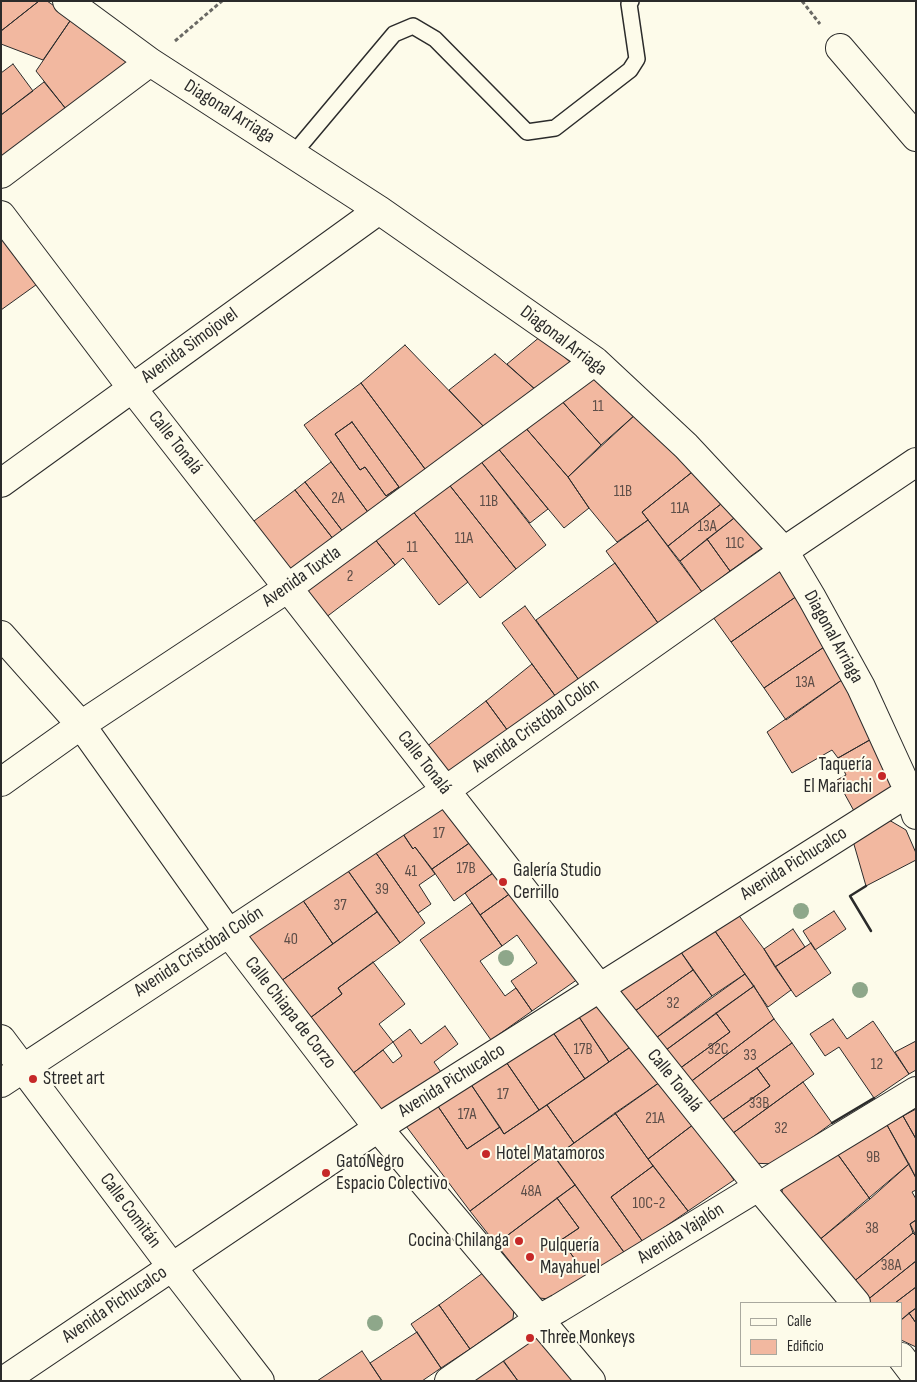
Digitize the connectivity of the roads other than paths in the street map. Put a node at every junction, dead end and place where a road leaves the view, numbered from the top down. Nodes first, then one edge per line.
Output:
1 (67, 1) edge
2 (631, 1) edge
3 (840, 48) dead end
4 (150, 62) junction
5 (916, 137) edge
6 (294, 153) junction
7 (1, 174) edge
8 (379, 210) junction
9 (1, 215) edge
10 (596, 361) junction
11 (132, 388) junction
12 (916, 462) edge
13 (1, 483) edge
14 (784, 551) junction
15 (288, 588) junction
16 (1, 635) edge
17 (81, 725) junction
18 (1, 782) edge
19 (446, 790) junction
20 (912, 804) edge
21 (228, 932) junction
22 (599, 987) junction
23 (1, 1040) edge
24 (24, 1068) junction
25 (1, 1083) edge
26 (916, 1091) edge
27 (378, 1128) junction
28 (758, 1186) junction
29 (172, 1267) junction
30 (855, 1302) edge
31 (539, 1318) junction
32 (3, 1381) edge
33 (260, 1381) edge
34 (449, 1381) edge
35 (591, 1381) edge

1 - 4 street, Diagonal Arriaga
2 - 6 lane
3 - 5 street
4 - 6 street, Diagonal Arriaga
4 - 7 street
6 - 8 street, Diagonal Arriaga
8 - 10 street, Diagonal Arriaga
8 - 11 street, Avenida Simojovel
9 - 11 street, Calle Tonalá
10 - 14 street, Diagonal Arriaga
10 - 15 street, Avenida Tuxtla
11 - 13 street, Avenida Simojovel
11 - 15 street, Calle Tonalá
12 - 14 street, Avenida Cristóbal Colón
14 - 19 street, Avenida Cristóbal Colón
14 - 20 street, Diagonal Arriaga
15 - 17 street, Avenida Tuxtla
15 - 19 street, Calle Tonalá
16 - 17 street, Calle Chiapa de Corzo
17 - 18 street, Avenida Tuxtla
17 - 21 street, Calle Chiapa de Corzo
19 - 21 street, Avenida Cristóbal Colón
19 - 22 street, Calle Tonalá
20 - 22 street, Avenida Pichucalco
21 - 24 street, Avenida Cristóbal Colón
21 - 27 street, Calle Chiapa de Corzo
22 - 27 street, Avenida Pichucalco
22 - 28 street, Calle Tonalá
23 - 24 street, Calle Comitán
24 - 25 street, Avenida Cristóbal Colón
24 - 29 street, Calle Comitán
26 - 28 street, Avenida Yajalón
27 - 29 street, Avenida Pichucalco
27 - 31 street, Calle Chiapa de Corzo
28 - 30 street, Calle Tonalá
28 - 31 street, Avenida Yajalón
29 - 32 street, Avenida Pichucalco
29 - 33 street, Calle Comitán
31 - 34 street, Avenida Yajalón
31 - 35 street, Calle Chiapa de Corzo

